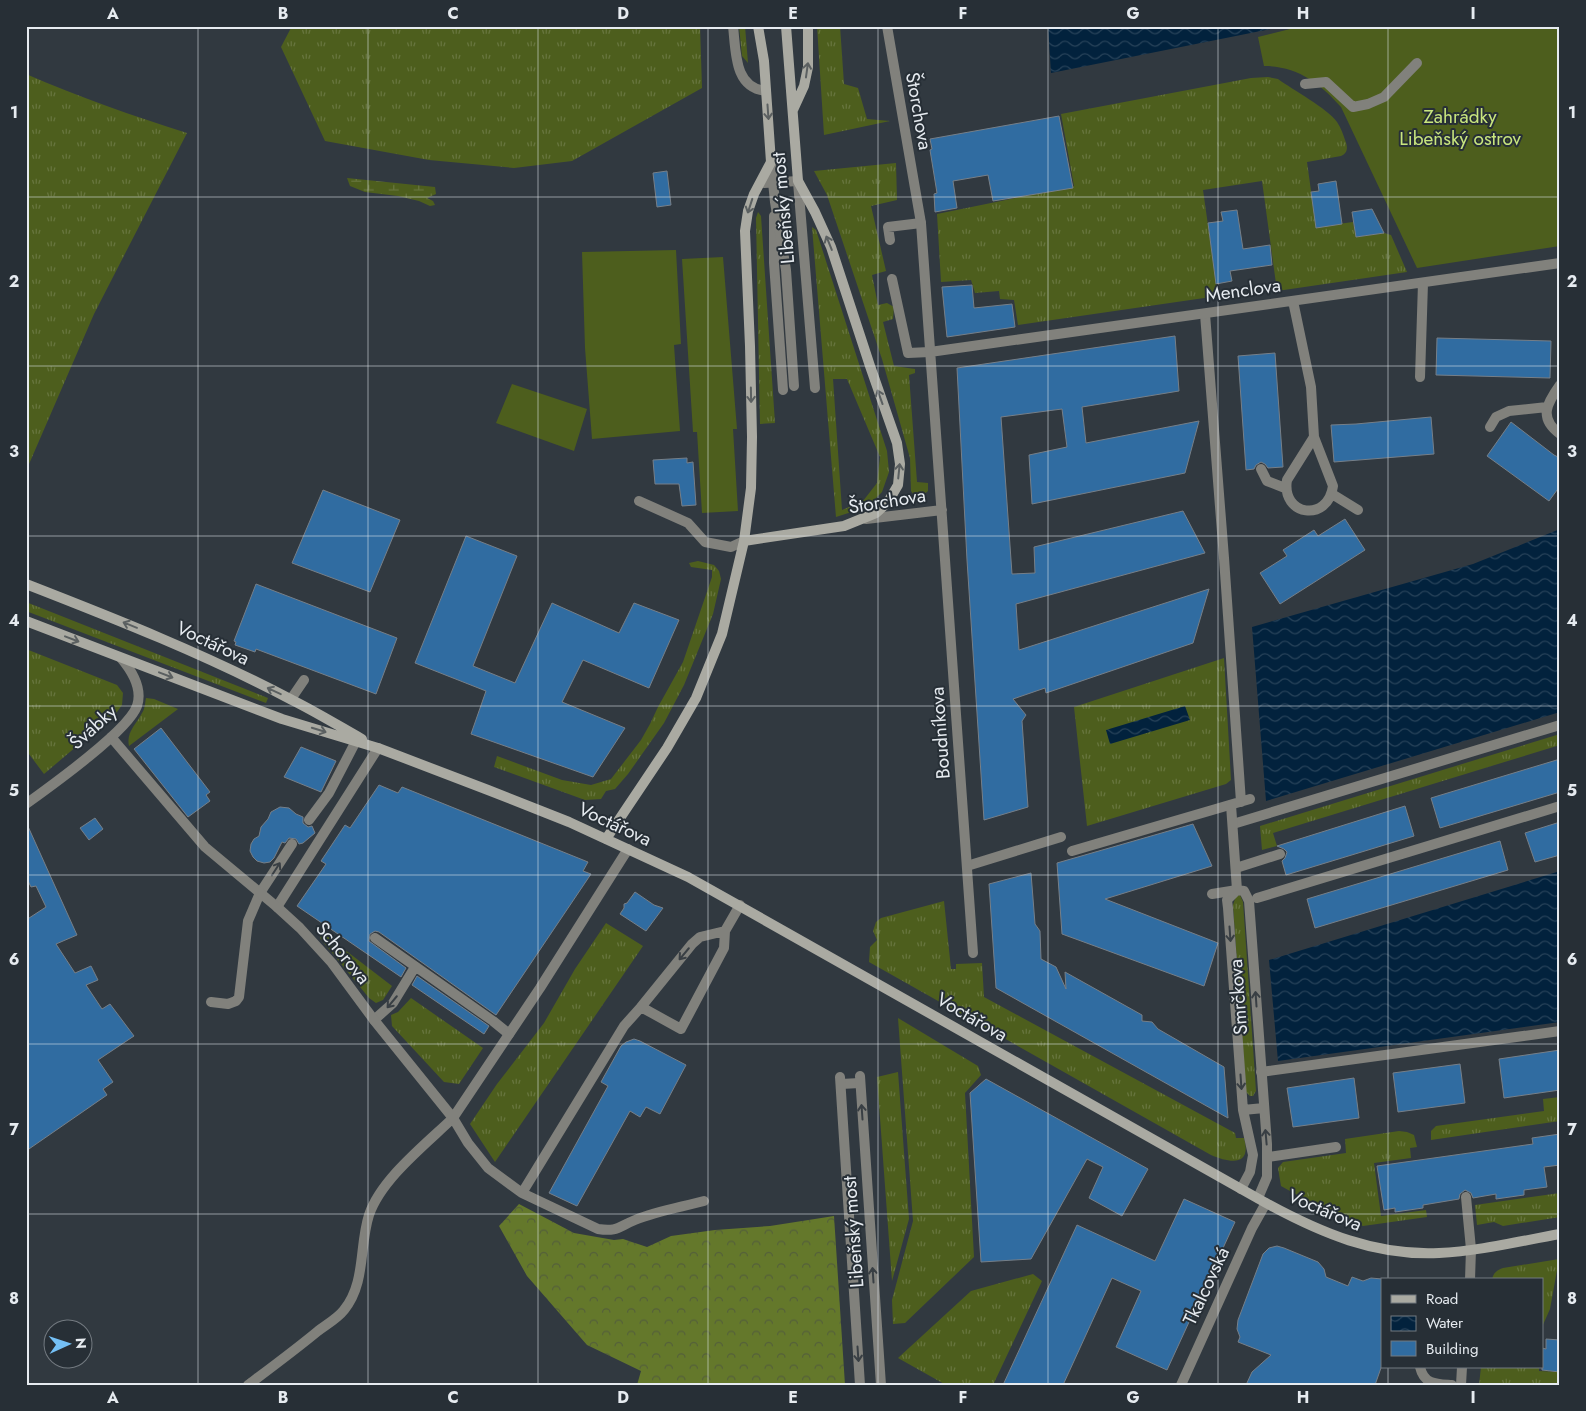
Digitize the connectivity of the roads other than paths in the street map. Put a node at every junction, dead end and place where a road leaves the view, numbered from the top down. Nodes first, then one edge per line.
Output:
1 (733, 26) edge
2 (758, 26) edge
3 (786, 26) edge
4 (808, 26) edge
5 (886, 26) edge
6 (1417, 63) dead end
7 (1305, 84) dead end
8 (766, 91) junction
9 (793, 111) junction
10 (771, 162) junction
11 (798, 181) junction
12 (773, 182) junction
13 (760, 183) junction
14 (774, 202) junction
15 (921, 223) junction
16 (890, 240) dead end
17 (1560, 263) edge
18 (892, 279) dead end
19 (1423, 283) junction
20 (1293, 301) junction
21 (1205, 314) junction
22 (930, 352) junction
23 (1420, 377) dead end
24 (1560, 385) edge
25 (794, 386) dead end
26 (815, 388) dead end
27 (783, 390) dead end
28 (1547, 407) junction
29 (1490, 427) dead end
30 (1560, 434) edge
31 (1314, 437) junction
32 (1261, 469) dead end
33 (1285, 488) junction
34 (1332, 494) junction
35 (639, 502) dead end
36 (942, 510) junction
37 (1358, 510) dead end
38 (864, 519) junction
39 (744, 541) junction
40 (26, 584) edge
41 (26, 621) edge
42 (121, 658) junction
43 (304, 680) dead end
44 (292, 699) junction
45 (1560, 725) edge
46 (111, 737) junction
47 (356, 741) junction
48 (378, 748) junction
49 (1241, 802) junction
50 (26, 804) edge
51 (1560, 806) edge
52 (309, 820) dead end
53 (1233, 824) junction
54 (1061, 836) dead end
55 (606, 839) junction
56 (292, 844) dead end
57 (628, 849) junction
58 (1072, 852) dead end
59 (1280, 854) dead end
60 (967, 866) junction
61 (1236, 868) junction
62 (1237, 890) junction
63 (260, 893) junction
64 (1212, 894) dead end
65 (1257, 898) dead end
66 (740, 905) junction
67 (277, 907) junction
68 (725, 931) junction
69 (375, 938) dead end
70 (973, 953) dead end
71 (415, 967) junction
72 (211, 1002) dead end
73 (641, 1006) junction
74 (374, 1020) junction
75 (1560, 1031) edge
76 (509, 1034) junction
77 (1261, 1072) junction
78 (1264, 1108) junction
79 (1243, 1110) junction
80 (453, 1118) junction
81 (1336, 1147) dead end
82 (1268, 1158) junction
83 (1241, 1189) junction
84 (522, 1193) junction
85 (1466, 1198) dead end
86 (704, 1201) dead end
87 (1262, 1201) junction
88 (1560, 1234) edge
89 (1471, 1249) junction
90 (1470, 1278) edge
91 (1420, 1368) edge
92 (1462, 1368) edge
93 (248, 1385) edge
94 (860, 1385) edge
95 (881, 1385) edge
96 (1181, 1385) edge
97 (1452, 1385) edge
98 (1461, 1385) edge

1 - 8 street
2 - 8 main road, Libeňský most
3 - 9 main road, Libeňský most
9 -> 4 main road
5 - 15 street, Štorchova
6 - 7 street
8 -> 10 main road, Libeňský most
9 - 11 main road, Libeňský most
10 - 12 street, Libeňský most
10 - 13 main road
11 - 12 street
11 - 26 street, Libeňský most
38 -> 11 main road
12 - 13 street
12 - 14 street, Libeňský most
13 -> 39 main road
14 - 25 street, Libeňský most
14 - 27 street
15 - 16 street
15 - 22 street, Štorchova
17 - 19 street, Menclova
18 - 22 street, Menclova
19 - 20 street, Menclova
19 - 23 street
20 - 21 street, Menclova
20 - 31 street
21 - 22 street, Menclova
21 - 49 street, Smrčkova
22 - 36 street, Štorchova
24 - 28 street
28 - 29 street
28 - 30 street
31 - 33 street
31 - 34 street
32 - 33 street
33 - 34 street
34 - 37 street
35 - 39 street
36 - 38 street, Štorchova
36 - 60 street, Boudníkova
38 - 39 main road, Štorchova
39 - 55 main road
44 -> 40 main road, Voctářova
41 -> 42 main road, Voctářova
42 - 46 street, Švábky
42 -> 47 main road, Voctářova
43 - 44 street
44 - 48 main road, Voctářova
45 - 53 street
46 - 50 street, Švábky
46 - 63 street, Schorova
47 - 48 main road, Voctářova
47 - 52 street
48 - 55 main road, Voctářova
48 - 67 street
49 - 53 street, Smrčkova
49 - 58 street
51 - 65 street
53 - 61 street, Smrčkova
54 - 60 street
55 - 57 main road, Voctářova
63 -> 56 street
57 - 66 main road, Voctářova
57 - 76 street
59 - 61 street
60 - 70 street, Boudníkova
61 - 62 street, Smrčkova
62 - 64 street
77 -> 62 street, Smrčkova
62 -> 79 street, Smrčkova
63 - 67 street, Schorova
63 - 72 street
66 - 68 street
66 - 83 main road, Voctářova
67 - 74 street, Schorova
68 -> 73 street
68 - 73 street
69 - 71 street
71 -> 74 street
71 - 76 street
73 - 84 street
74 - 80 street, Schorova
75 - 77 street
76 - 80 street
77 - 78 street, Smrčkova
78 - 79 street
82 -> 78 street, Smrčkova
79 - 83 street, Smrčkova
80 - 84 street, Schorova
80 - 93 street
81 - 82 street
82 - 87 street, Smrčkova
83 - 87 main road, Voctářova
84 - 86 street, Schorova
85 - 89 street
87 - 89 main road, Voctářova
87 - 96 street, Tkalcovská
88 - 89 main road, Voctářova
89 - 90 street
91 - 97 street
92 - 98 street
95 -> 94 street, Libeňský most

